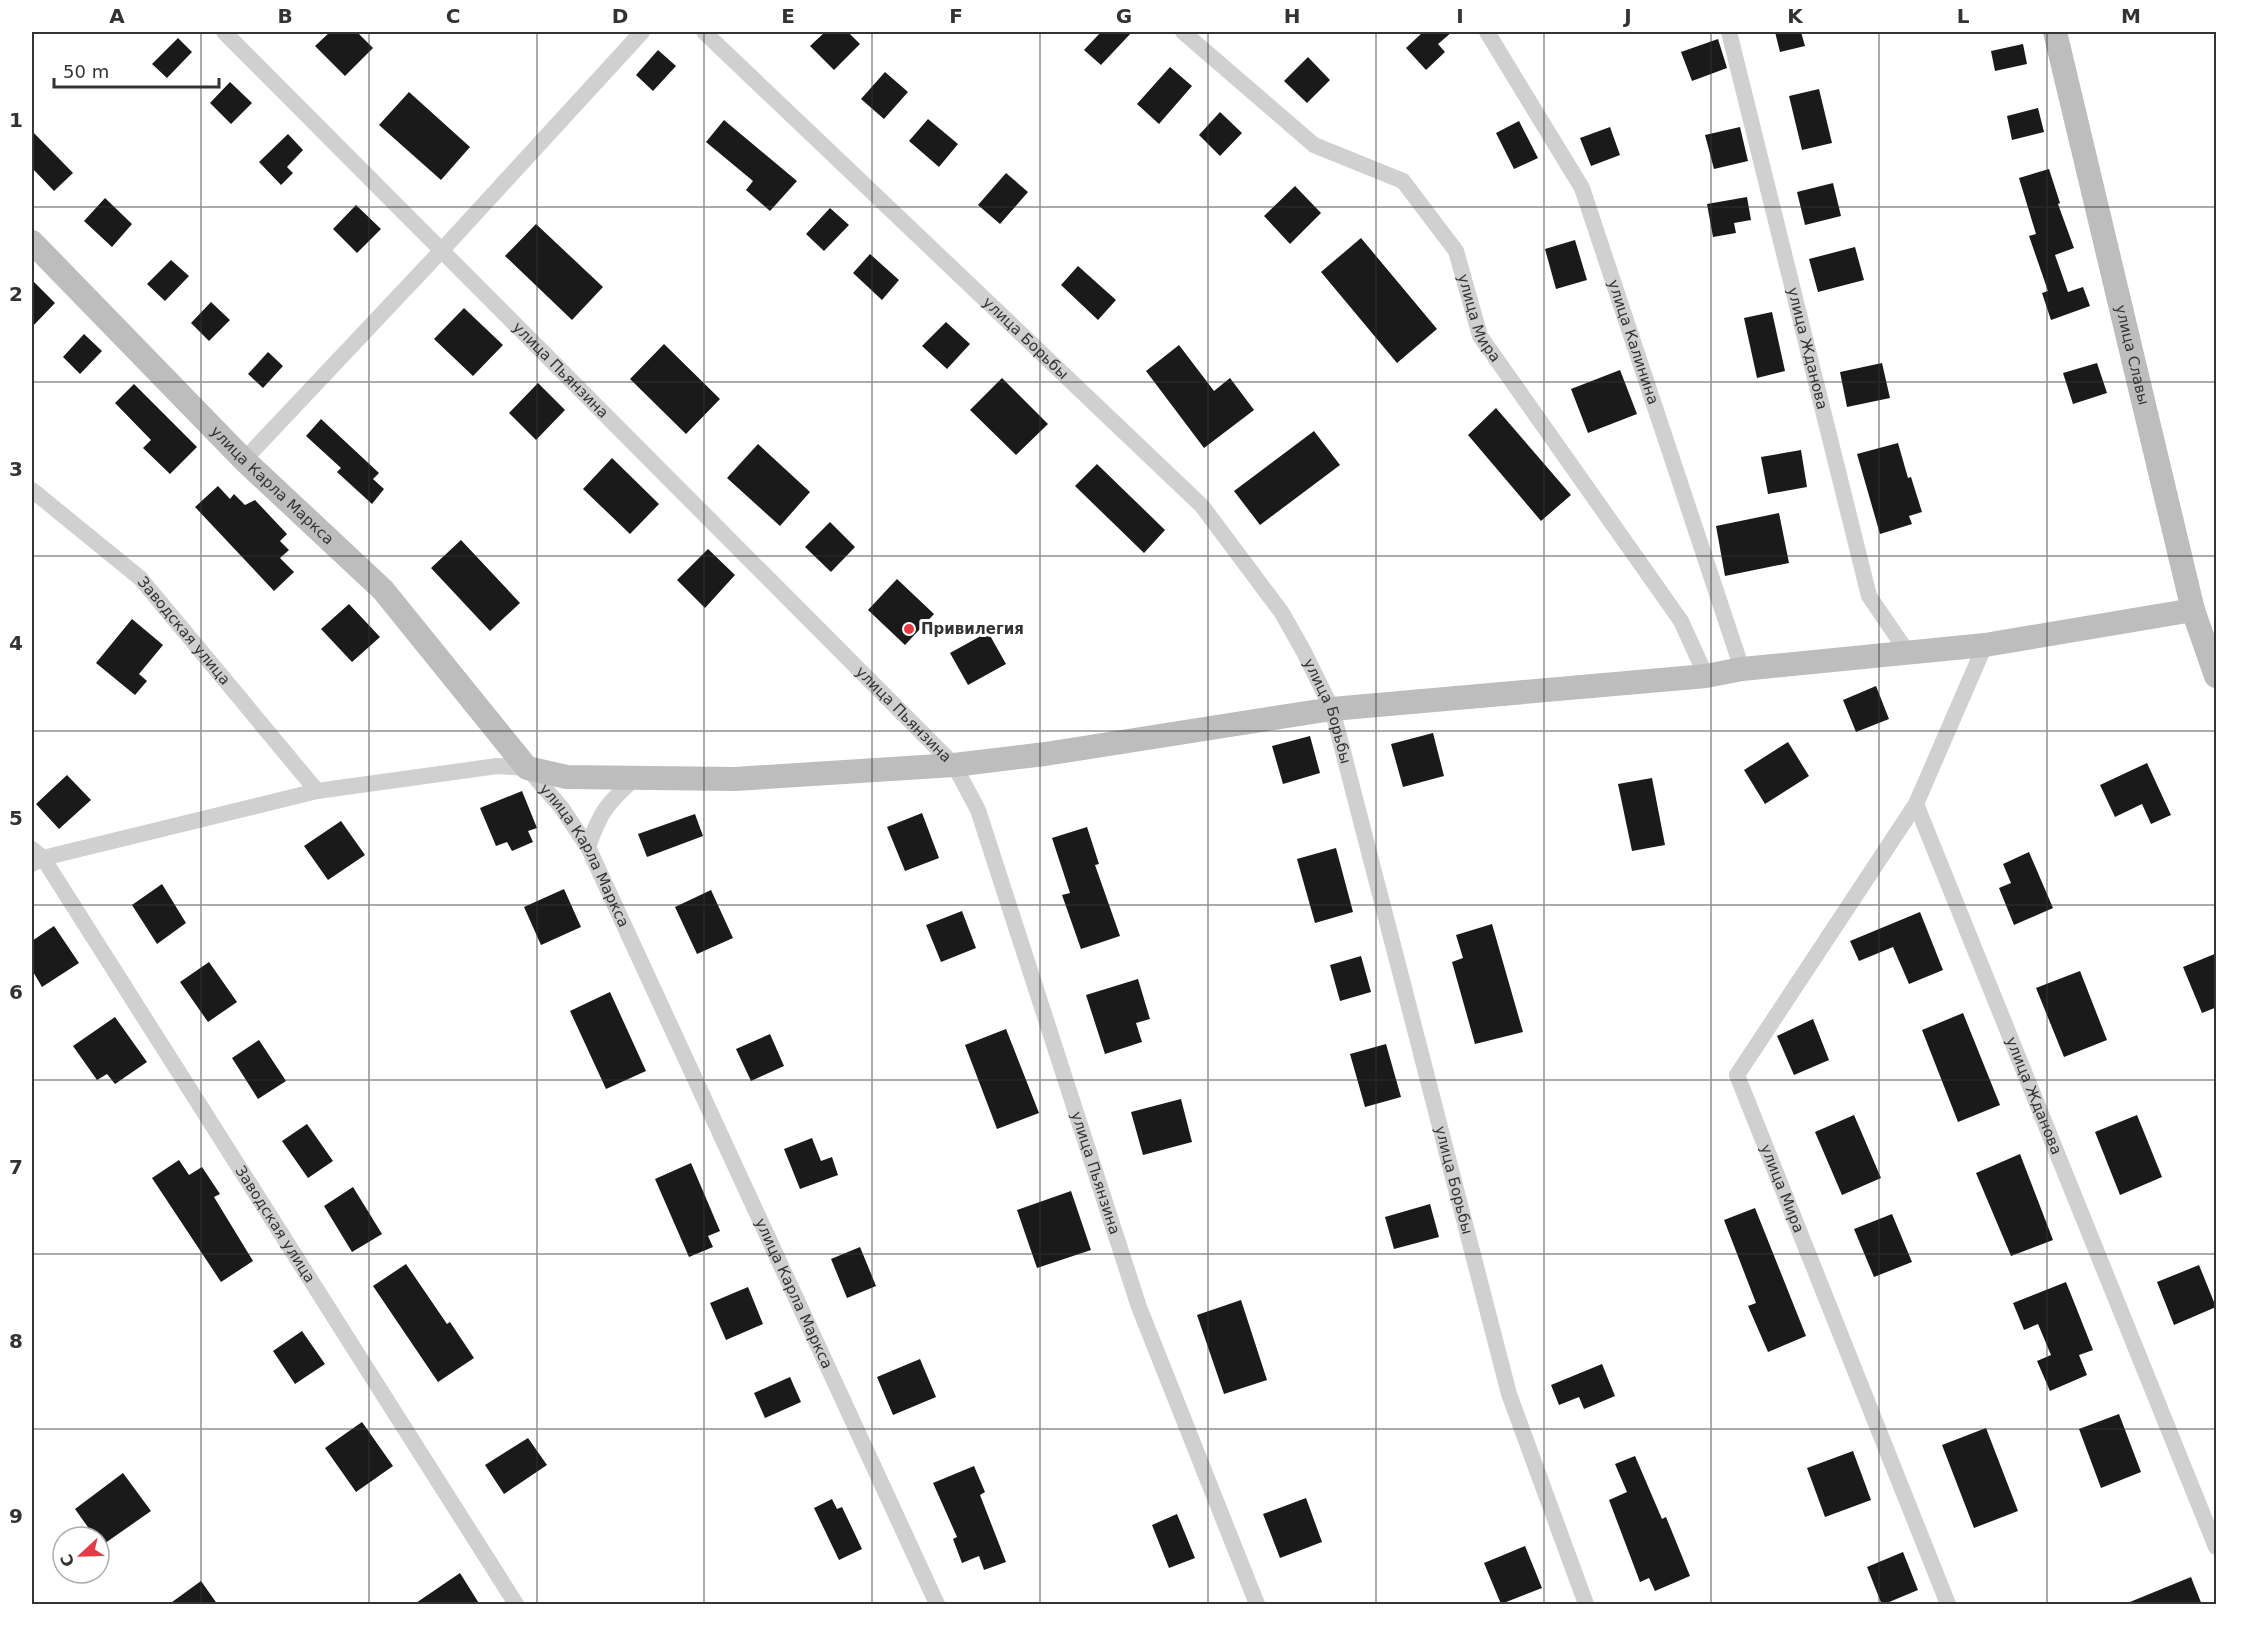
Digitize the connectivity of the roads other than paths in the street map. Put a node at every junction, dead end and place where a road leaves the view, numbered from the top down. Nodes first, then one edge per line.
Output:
1 (224, 32) edge
2 (642, 32) edge
3 (704, 32) edge
4 (1183, 32) edge
5 (1486, 32) edge
6 (1730, 32) edge
7 (2055, 32) edge
8 (32, 242) edge
9 (442, 250) junction
10 (244, 460) junction
11 (32, 490) edge
12 (2193, 610) junction
13 (1985, 645) junction
14 (1908, 653) junction
15 (1742, 669) junction
16 (1706, 676) junction
17 (2217, 676) edge
18 (1332, 709) junction
19 (954, 765) junction
20 (527, 768) junction
21 (635, 778) junction
22 (317, 791) junction
23 (1917, 804) junction
24 (588, 847) junction
25 (35, 857) edge
26 (2217, 1547) edge
27 (516, 1605) edge
28 (937, 1605) edge
29 (1257, 1605) edge
30 (1586, 1605) edge
31 (1948, 1605) edge

1 - 9 street, улица Пьянзина
2 - 9 street
3 - 18 street, улица Борьбы
4 - 16 street, улица Мира
5 - 15 street, улица Калинина
6 - 14 street, улица Жданова
7 - 12 street, улица Славы
8 - 10 street, улица Карла Маркса
9 - 10 street
9 - 19 street, улица Пьянзина
10 - 20 street, улица Карла Маркса
11 - 22 street, Заводская улица
12 - 13 street
12 - 17 street, улица Славы
13 - 14 street
13 - 23 street
14 - 15 street
15 - 16 street
16 - 18 street
18 - 19 street
18 - 30 street, улица Борьбы
19 - 21 street
19 - 29 street, улица Пьянзина
20 - 21 street
20 - 22 street
20 - 24 street, улица Карла Маркса
21 - 24 street
22 - 25 street
23 - 26 street, улица Жданова
23 - 31 street, улица Мира
24 - 28 street, улица Карла Маркса
25 - 27 street, Заводская улица

